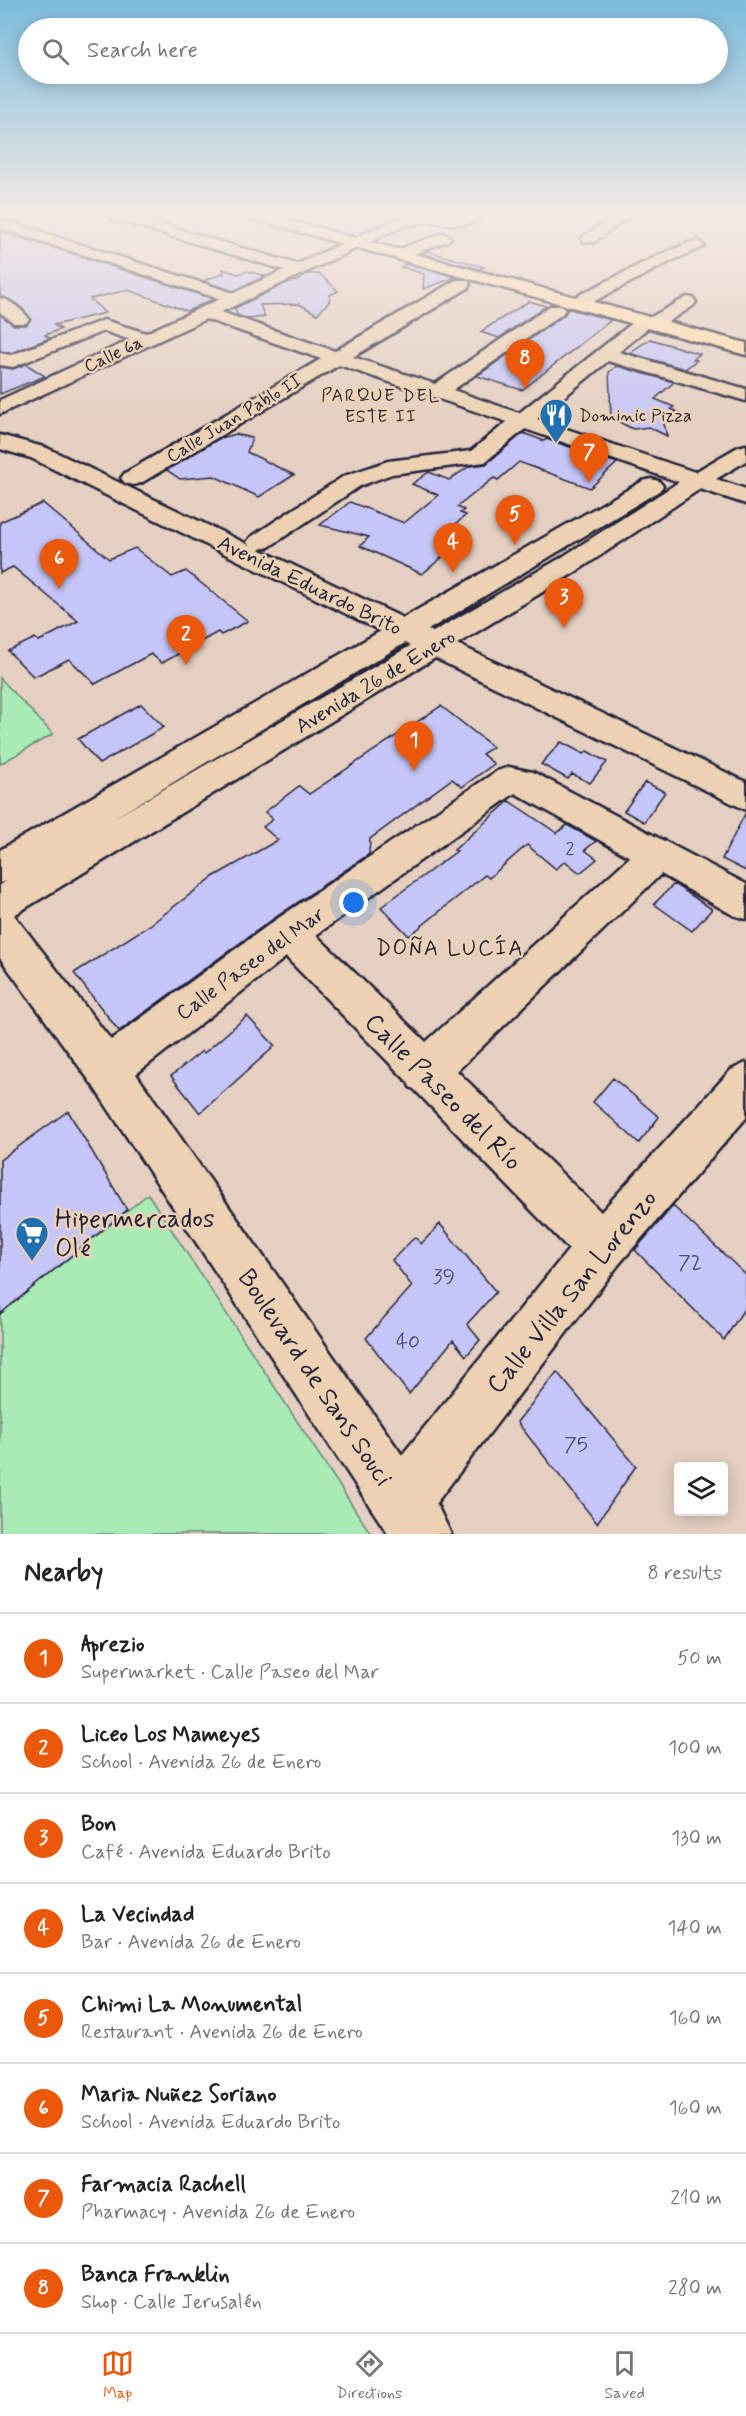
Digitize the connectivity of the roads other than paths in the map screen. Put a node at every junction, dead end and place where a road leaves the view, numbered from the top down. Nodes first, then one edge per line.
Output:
1 (198, 287) edge
2 (258, 287) edge
3 (458, 287) edge
4 (518, 287) edge
5 (609, 287) edge
6 (233, 298) junction
7 (687, 302) dead end
8 (0, 303) edge
9 (577, 303) junction
10 (556, 310) dead end
11 (203, 312) junction
12 (20, 319) dead end
13 (650, 322) junction
14 (144, 339) junction
15 (746, 349) edge
16 (605, 354) junction
17 (335, 358) junction
18 (0, 359) edge
19 (436, 393) junction
20 (746, 395) edge
21 (0, 408) edge
22 (521, 421) junction
23 (0, 424) edge
24 (746, 430) edge
25 (0, 442) edge
26 (746, 452) edge
27 (685, 477) junction
28 (133, 478) junction
29 (746, 497) edge
30 (260, 542) junction
31 (428, 631) junction
32 (746, 773) edge
33 (746, 797) edge
34 (656, 856) junction
35 (0, 868) edge
36 (746, 903) edge
37 (0, 904) edge
38 (0, 927) edge
39 (288, 933) junction
40 (108, 1069) junction
41 (425, 1072) junction
42 (746, 1085) edge
43 (602, 1247) junction
44 (412, 1518) edge

1 - 6 street
2 - 6 street, Calle 6a
3 - 17 street, Calle Juan Pablo II
4 - 9 main road
5 - 9 street
6 - 11 street, Calle 6a
7 - 13 street
8 - 12 street
9 - 13 main road
10 - 19 street
11 - 14 street, Calle 6a
11 - 17 street
13 - 15 main road
13 - 16 street
14 - 18 street
14 - 21 street, Calle 6a
16 - 20 street
16 - 22 street
17 - 19 street
17 - 28 street, Calle Juan Pablo II
19 - 22 street
22 - 27 street
22 - 30 street
23 - 28 street, Avenida Eduardo Brito
24 - 27 street, Avenida 26 de Enero
25 - 31 street, Avenida Eduardo Brito
26 - 27 street, Avenida 26 de Enero
27 - 29 street
27 - 31 street, Avenida 26 de Enero
28 - 30 street, Avenida Eduardo Brito
30 - 31 street, Avenida Eduardo Brito
31 - 32 street, Avenida Eduardo Brito
31 - 33 street, Avenida Eduardo Brito
31 - 35 street, Avenida 26 de Enero
31 - 37 street, Avenida 26 de Enero
34 - 36 street
34 - 39 street, Calle Paseo del Mar
34 - 41 street
38 - 40 street, Boulevard de Sans Souci
39 - 40 street, Calle Paseo del Mar
39 - 41 street, Calle Paseo del Río
40 - 44 street, Boulevard de Sans Souci
41 - 43 street, Calle Paseo del Río
42 - 43 street, Calle Villa San Lorenzo
43 - 44 street, Calle Villa San Lorenzo

